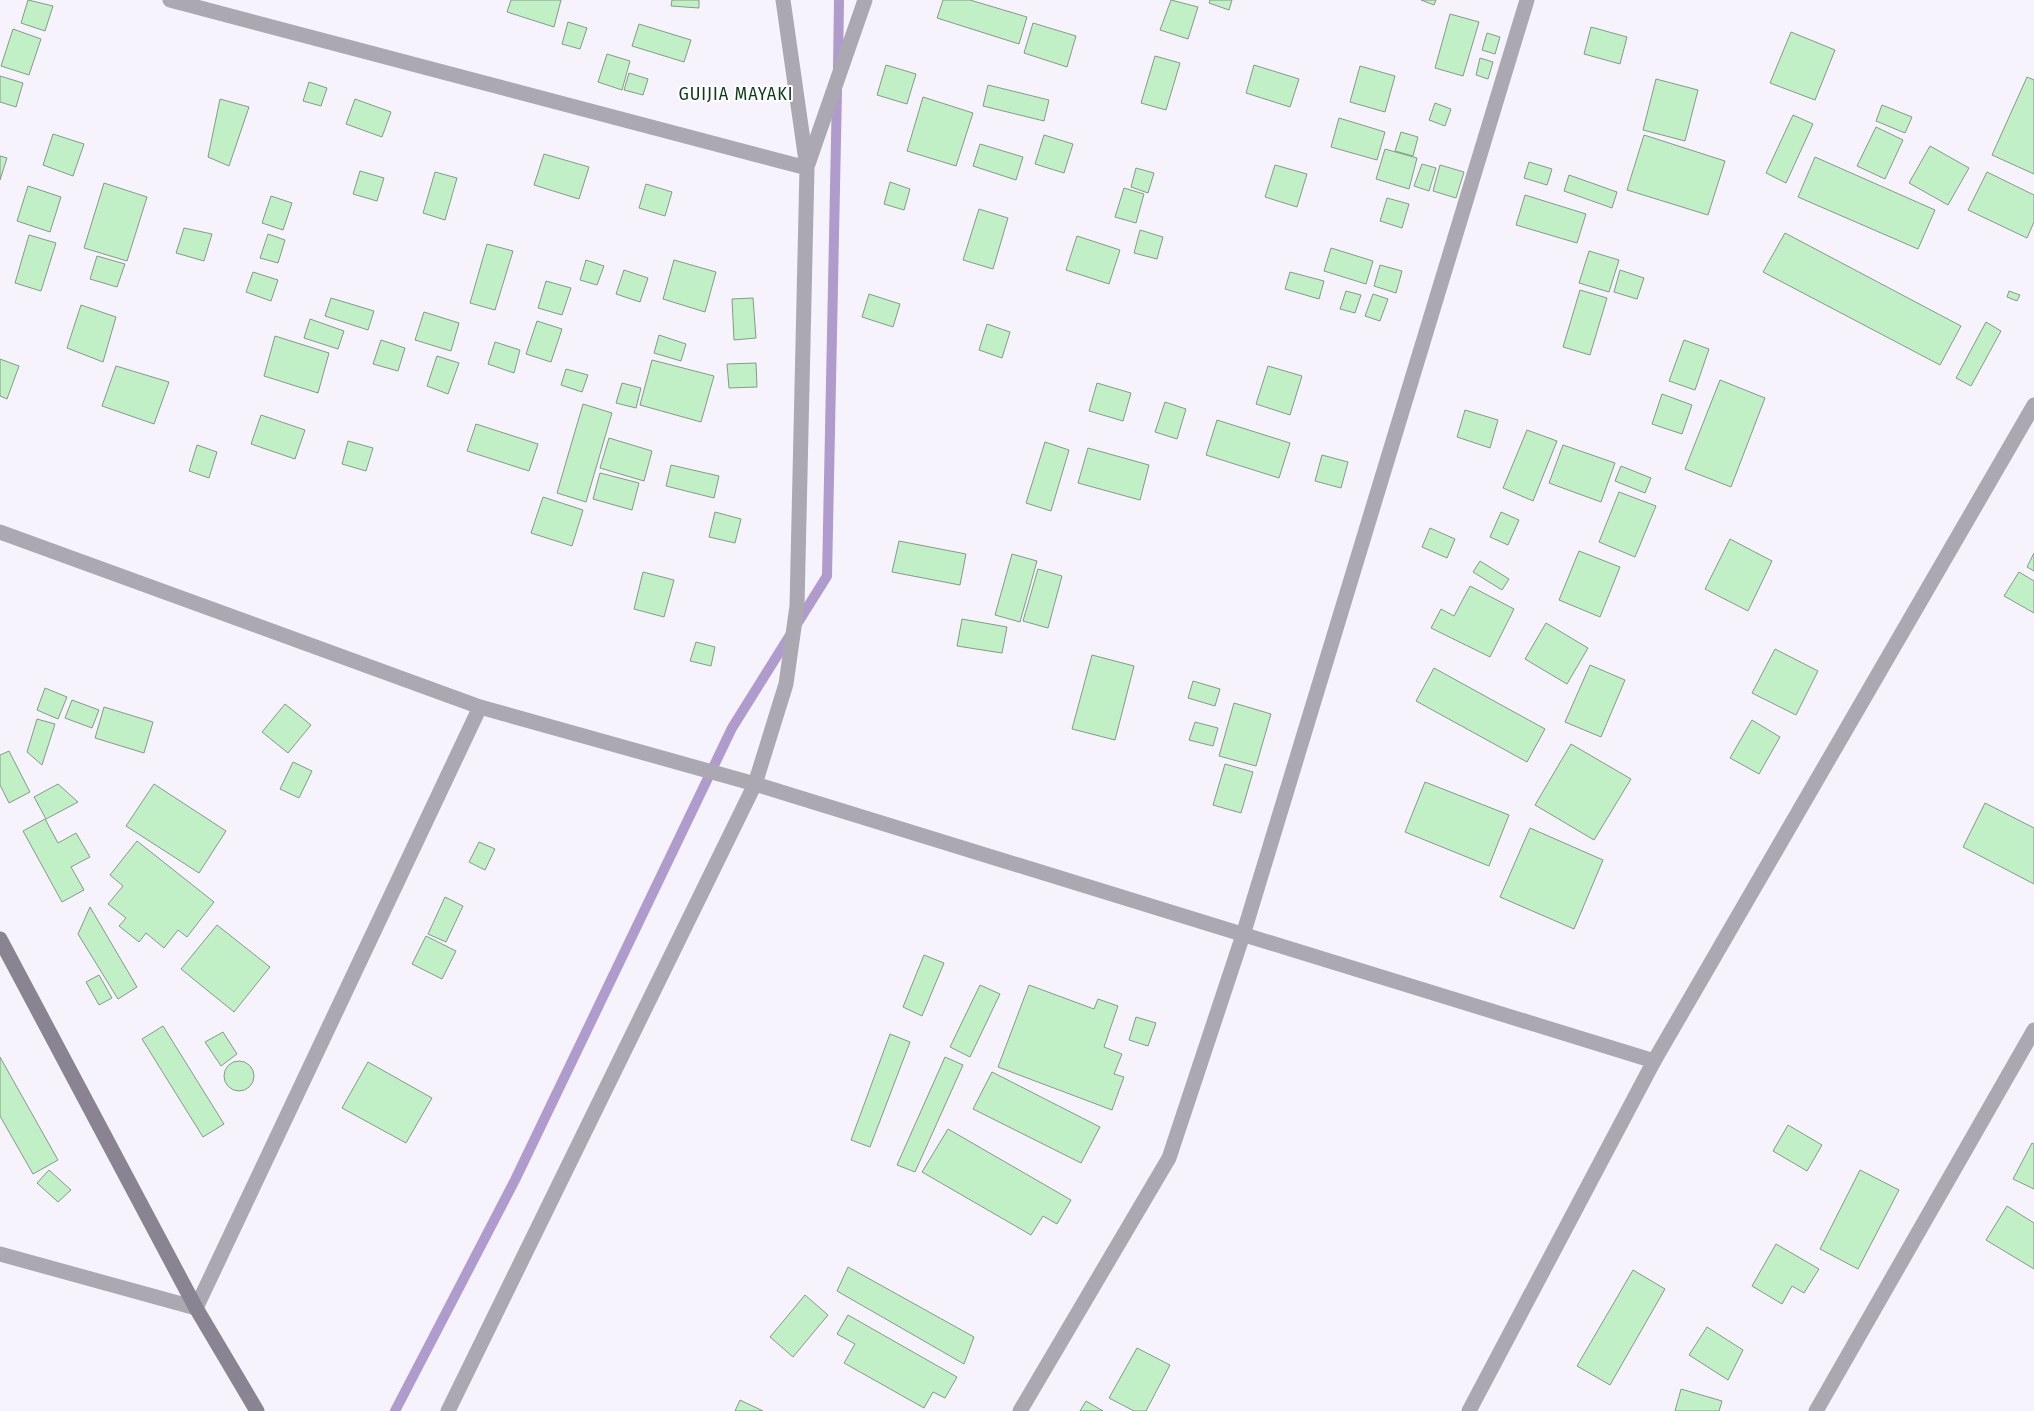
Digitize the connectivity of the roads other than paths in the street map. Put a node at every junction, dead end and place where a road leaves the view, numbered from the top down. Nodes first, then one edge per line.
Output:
1 (170, 0) edge
2 (783, 0) edge
3 (865, 0) edge
4 (1527, 0) edge
5 (807, 168) junction
6 (2034, 404) edge
7 (0, 532) edge
8 (480, 707) junction
9 (755, 784) junction
10 (1243, 934) junction
11 (0, 939) edge
12 (2034, 1030) edge
13 (1654, 1061) junction
14 (0, 1254) edge
15 (196, 1308) junction
16 (257, 1411) edge
17 (448, 1411) edge
18 (1020, 1411) edge
19 (1469, 1411) edge
20 (1816, 1411) edge

1 - 5 street
2 - 5 street
3 - 5 street
4 - 10 street
5 - 9 street
6 - 13 street
7 - 8 street
8 - 9 street
8 - 15 street
9 - 10 street
9 - 17 street
10 - 13 street
10 - 18 street
11 - 15 main road
12 - 20 street
13 - 19 street
14 - 15 street
15 - 16 main road

